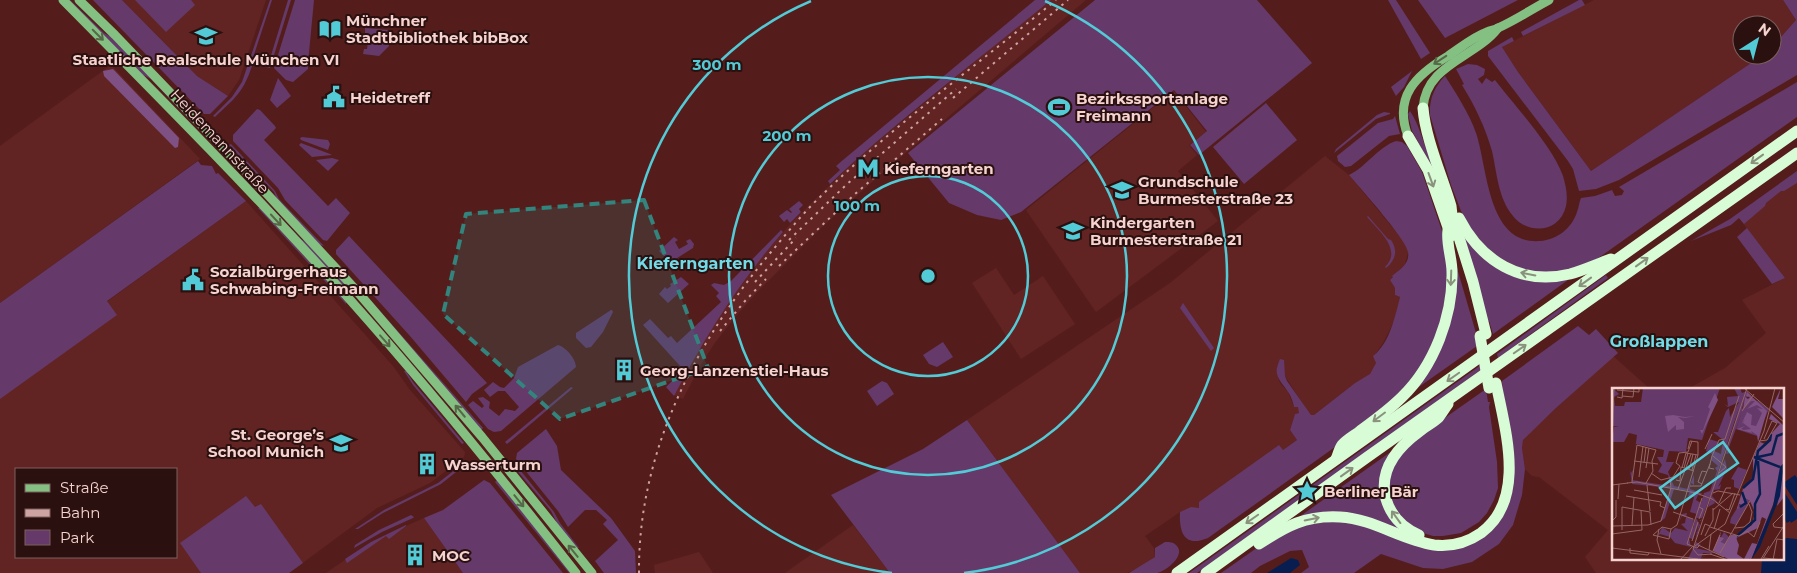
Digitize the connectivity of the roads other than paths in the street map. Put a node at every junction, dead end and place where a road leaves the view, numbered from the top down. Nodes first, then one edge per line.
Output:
1 (63, 0) edge
2 (79, 0) edge
3 (1549, 0) edge
4 (1498, 28) junction
5 (1423, 108) joint
6 (1797, 131) edge
7 (1408, 136) joint
8 (1797, 152) edge
9 (1451, 206) junction
10 (1448, 230) junction
11 (1625, 254) junction
12 (362, 297) junction
13 (354, 304) junction
14 (1483, 335) junction
15 (1492, 385) junction
16 (1452, 398) junction
17 (1335, 461) junction
18 (1236, 551) junction
19 (576, 573) edge
20 (592, 573) edge
21 (1177, 573) edge
22 (1206, 573) edge

1 -> 13 main road, Heidemannstraße
2 - 12 main road, Heidemannstraße
3 - 4 main road
4 - 5 main road
4 -> 7 main road
5 - 9 highway
6 -> 11 highway
7 -> 10 highway
16 -> 8 highway
11 -> 9 highway
9 - 14 highway
10 - 14 highway
10 -> 17 highway
11 -> 17 highway
12 - 13 main road
20 -> 12 main road, Heidemannstraße
13 -> 19 main road, Heidemannstraße
14 - 15 highway
15 -> 16 highway
18 -> 15 highway
18 -> 16 highway
17 -> 21 highway
18 - 22 highway

